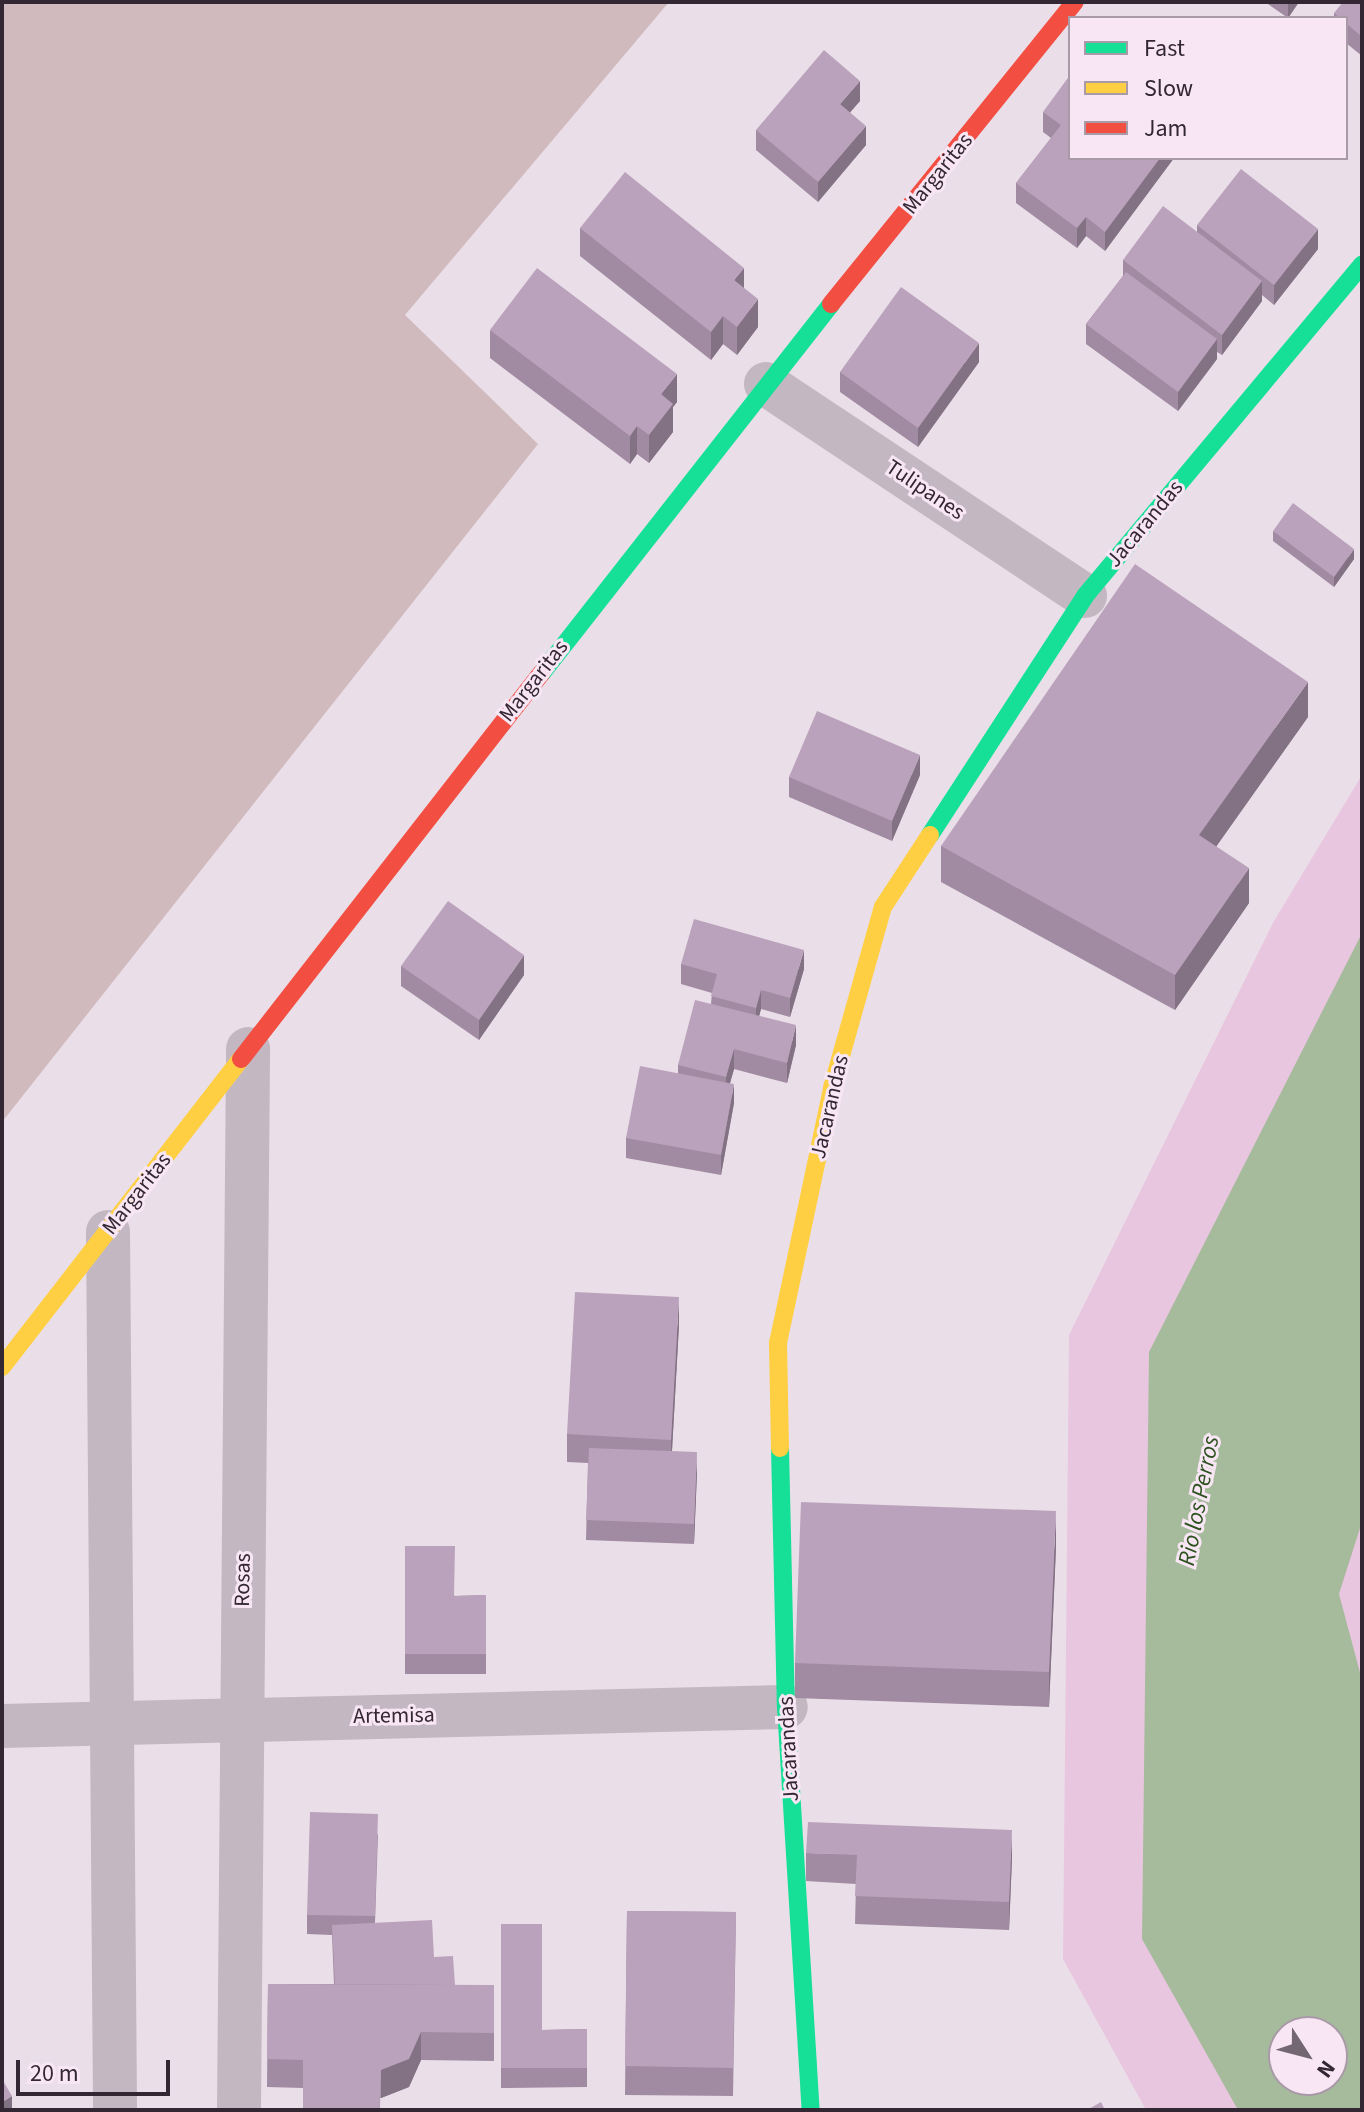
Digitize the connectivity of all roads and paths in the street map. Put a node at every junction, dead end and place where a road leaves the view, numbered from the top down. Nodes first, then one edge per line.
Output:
1 (1075, 2) edge
2 (1362, 265) edge
3 (766, 384) junction
4 (1085, 596) junction
5 (248, 1049) junction
6 (108, 1232) junction
7 (2, 1367) edge
8 (786, 1707) junction
9 (242, 1719) junction
10 (2, 1726) edge
11 (112, 1726) junction
12 (115, 2110) edge
13 (239, 2110) edge
14 (811, 2110) edge

1 - 3 street, Margaritas
2 - 4 street, Jacarandas
3 - 4 street, Tulipanes
3 - 5 street, Margaritas
4 - 8 street, Jacarandas
5 - 6 street, Margaritas
5 - 9 street, Rosas
6 - 7 street, Margaritas
6 - 11 street
8 - 9 street, Artemisa
8 - 14 street, Jacarandas
9 - 11 street, Artemisa
9 - 13 street, Rosas
10 - 11 street, Artemisa
11 - 12 street

